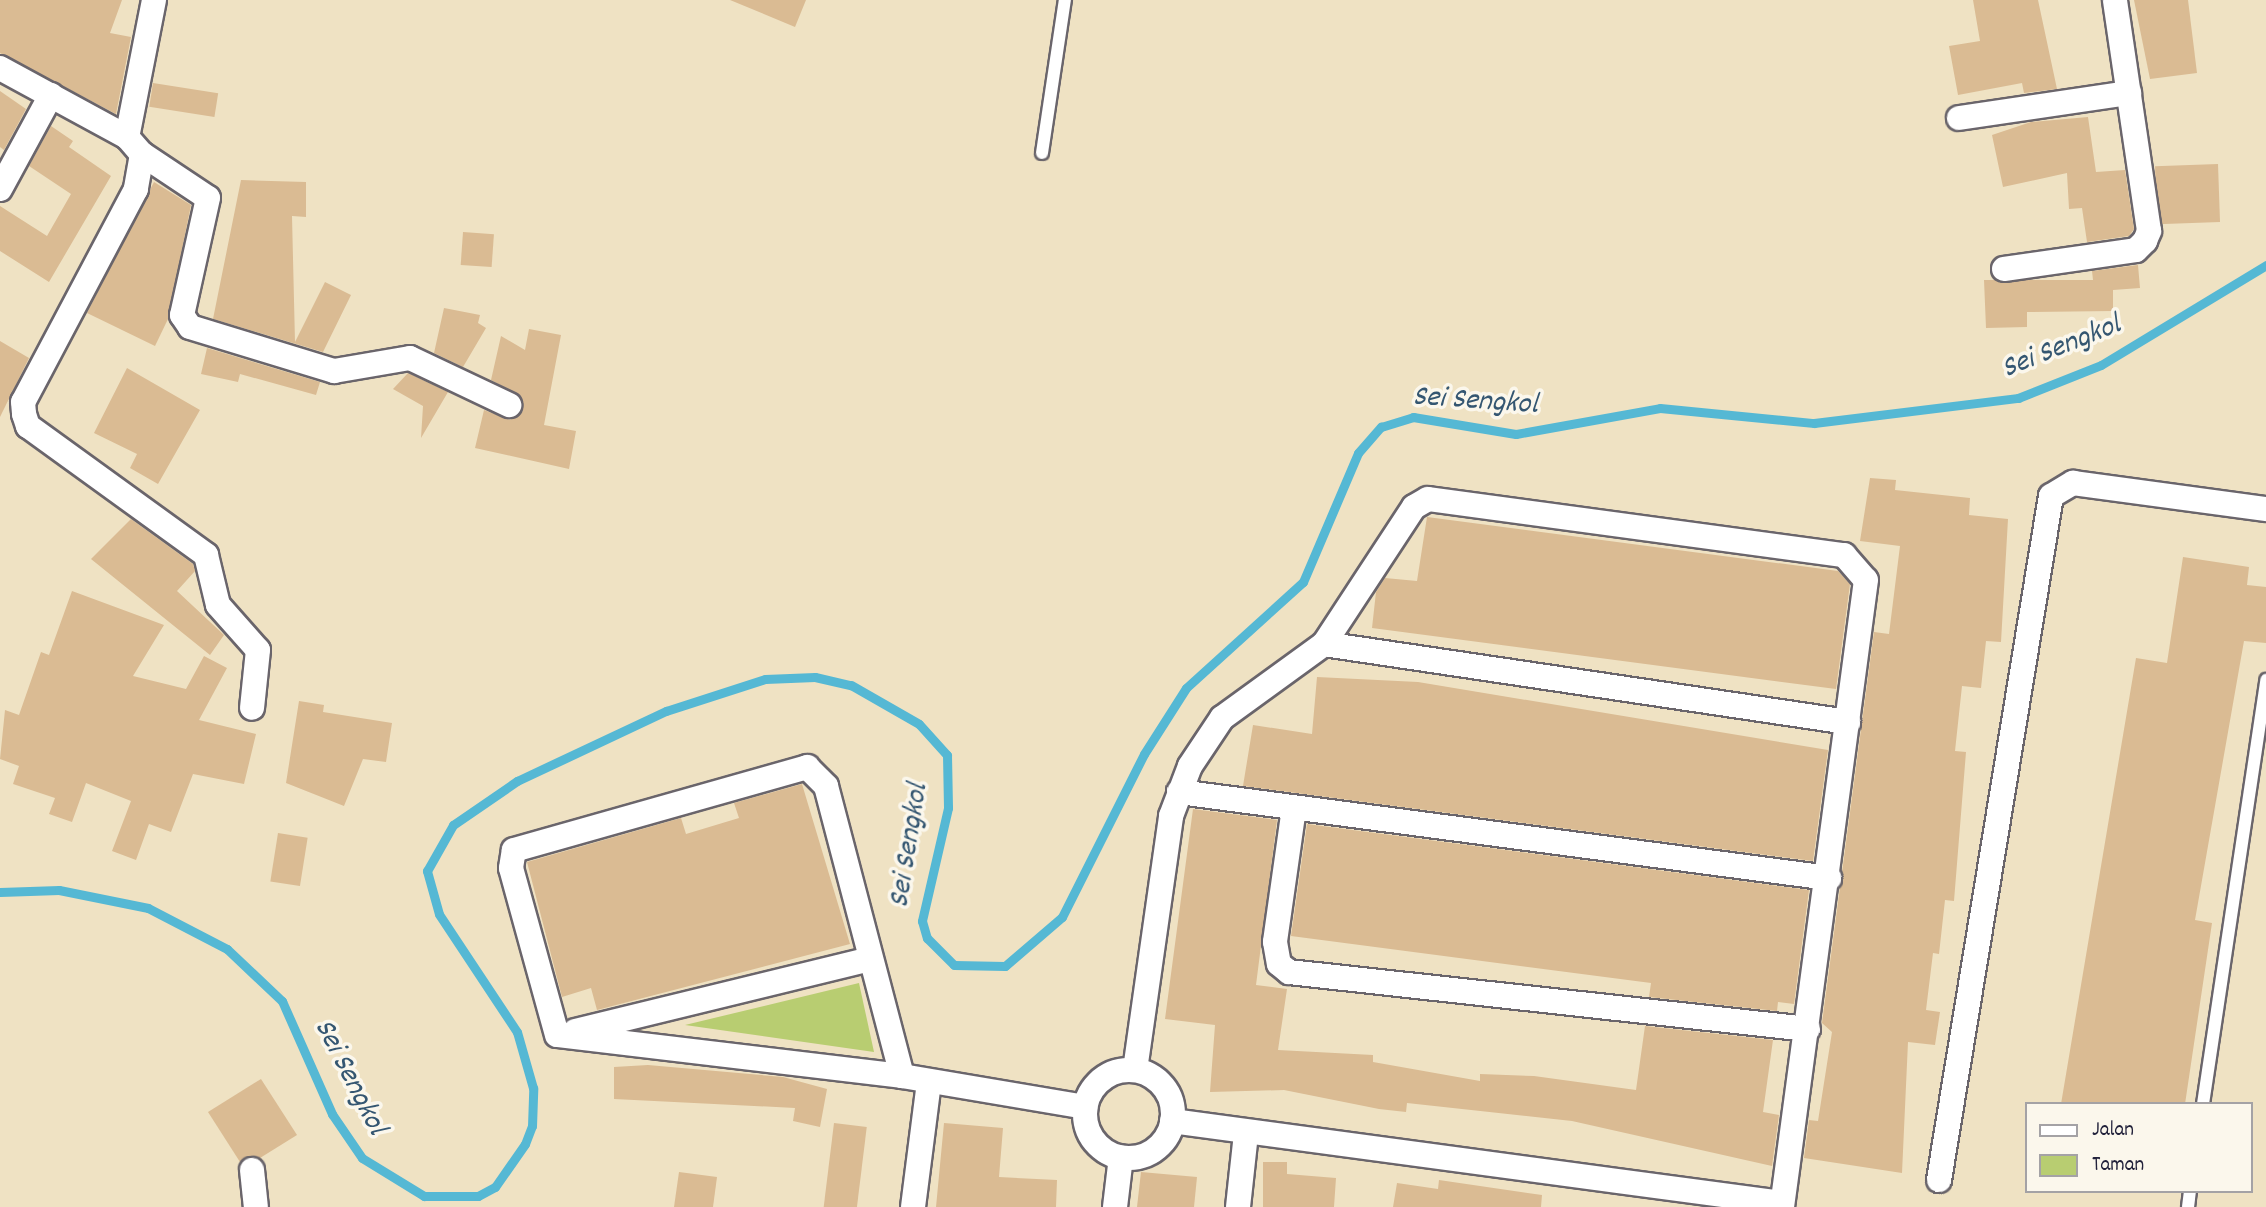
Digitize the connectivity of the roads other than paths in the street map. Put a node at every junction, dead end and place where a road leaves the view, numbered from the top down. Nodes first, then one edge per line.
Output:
1 (154, 0) edge
2 (1065, 0) edge
3 (2115, 0) edge
4 (0, 68) edge
5 (2129, 93) junction
6 (51, 95) junction
7 (1959, 118) dead end
8 (135, 146) junction
9 (1042, 153) dead end
10 (0, 190) edge
11 (2004, 269) dead end
12 (509, 405) dead end
13 (2266, 509) edge
14 (1324, 644) junction
15 (2266, 680) edge
16 (251, 708) dead end
17 (1848, 722) junction
18 (1179, 792) junction
19 (1294, 808) junction
20 (1829, 878) junction
21 (867, 960) junction
22 (1808, 1029) junction
23 (557, 1035) junction
24 (1135, 1070) junction
25 (902, 1076) junction
26 (929, 1082) junction
27 (2203, 1102) edge
28 (1085, 1107) junction
29 (1172, 1121) junction
30 (1246, 1133) junction
31 (1121, 1157) junction
32 (252, 1170) dead end
33 (1939, 1180) dead end
34 (1782, 1205) edge
35 (256, 1207) edge
36 (913, 1207) edge
37 (1115, 1207) edge
38 (1238, 1207) edge

1 - 8 street
2 - 9 lane
3 - 5 street
4 - 6 street
5 - 7 street
5 - 11 street
6 - 8 street
6 - 10 street
8 - 12 street
8 - 16 street
13 - 33 street
14 - 17 street
14 - 17 street
14 - 18 street
15 - 27 lane
17 - 20 street
18 - 19 street
18 - 24 street
19 - 20 street
19 - 22 street
20 - 22 street
21 - 23 street
21 - 23 street
21 - 25 street
22 - 34 street
23 - 25 street
24 - 28 street
24 - 29 street
25 - 26 street
26 - 28 street
26 - 36 street
28 - 31 street
29 - 30 street
29 - 31 street
30 - 34 street
30 - 38 street
31 - 37 street
32 - 35 street

